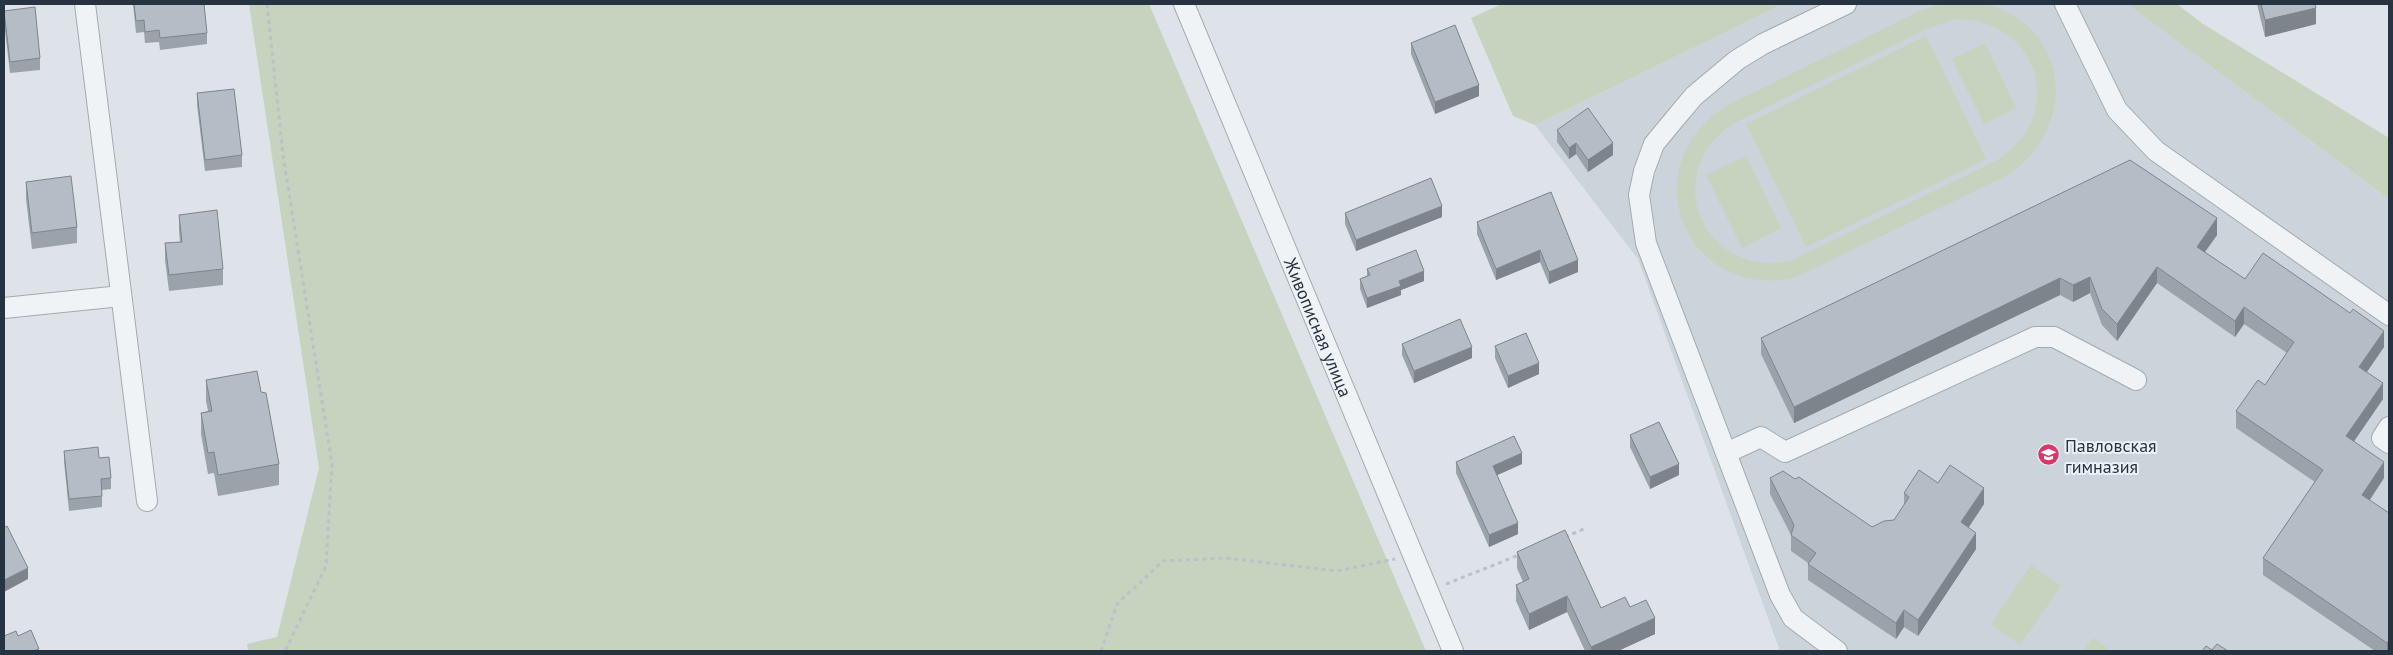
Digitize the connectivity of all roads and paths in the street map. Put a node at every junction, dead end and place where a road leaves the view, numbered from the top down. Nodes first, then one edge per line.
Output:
1 (85, 4) edge
2 (267, 4) edge
3 (1184, 4) edge
4 (1846, 4) edge
5 (2065, 4) edge
6 (121, 296) junction
7 (4, 308) edge
8 (2389, 315) edge
9 (2136, 380) dead end
10 (2389, 427) edge
11 (2389, 443) edge
12 (1726, 453) junction
13 (147, 501) dead end
14 (1584, 529) dead end
15 (1556, 540) edge
16 (1528, 551) edge
17 (1412, 556) junction
18 (1427, 592) junction
19 (285, 651) edge
20 (1101, 651) edge
21 (1452, 651) edge
22 (1837, 651) edge

1 - 6 street
2 - 19 path
3 - 17 street, Живописная улица
4 - 12 street
5 - 8 street
6 - 7 street
6 - 13 street
9 - 12 street
10 - 11 street
12 - 22 street
14 - 15 path
16 - 18 path
17 - 18 street, Живописная улица
17 - 20 path
18 - 21 street, Живописная улица

